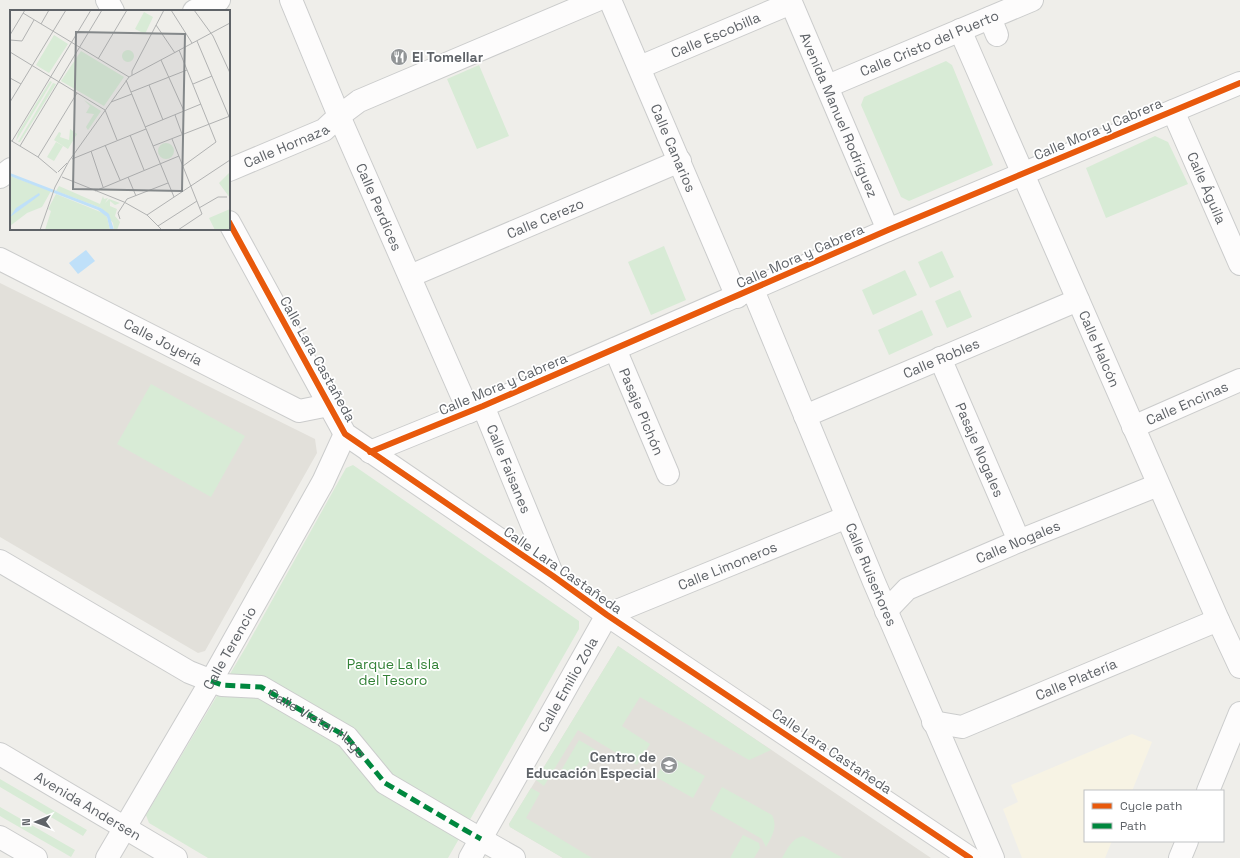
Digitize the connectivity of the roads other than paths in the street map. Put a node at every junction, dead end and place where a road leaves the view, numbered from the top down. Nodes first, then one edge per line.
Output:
1 (107, 0) edge
2 (219, 0) edge
3 (291, 0) edge
4 (597, 0) edge
5 (610, 0) edge
6 (791, 1) edge
7 (1030, 7) edge
8 (112, 10) edge
9 (196, 10) edge
10 (960, 30) junction
11 (640, 67) junction
12 (1240, 83) edge
13 (828, 86) junction
14 (1173, 111) junction
15 (339, 116) junction
16 (680, 161) junction
17 (230, 170) edge
18 (10, 171) edge
19 (1023, 173) junction
20 (0, 177) edge
21 (230, 224) edge
22 (888, 230) junction
23 (0, 259) edge
24 (1240, 264) edge
25 (410, 276) junction
26 (745, 293) junction
27 (1078, 300) junction
28 (615, 349) junction
29 (940, 358) junction
30 (1240, 380) edge
31 (329, 405) junction
32 (476, 409) junction
33 (805, 416) junction
34 (1134, 427) junction
35 (345, 434) junction
36 (370, 452) junction
37 (668, 474) dead end
38 (1158, 485) junction
39 (847, 517) junction
40 (1019, 541) junction
41 (0, 561) edge
42 (553, 576) junction
43 (886, 611) junction
44 (607, 615) junction
45 (1218, 620) junction
46 (1240, 667) edge
47 (211, 681) junction
48 (1240, 713) edge
49 (933, 722) junction
50 (0, 754) edge
51 (1208, 790) edge
52 (126, 827) junction
53 (0, 837) edge
54 (481, 839) junction
55 (1187, 842) edge
56 (36, 858) edge
57 (107, 858) edge
58 (176, 858) edge
59 (470, 858) edge
60 (514, 858) edge
61 (970, 858) edge
62 (993, 858) edge
63 (1180, 858) edge

1 - 8 street
2 - 9 street
3 - 15 street, Calle Perdices
4 - 15 street, Calle Hornaza
5 - 11 street, Calle Canarios
6 - 11 street, Calle Escobilla
6 - 13 street, Avenida Manuel Rodríguez
7 - 10 street, Calle Cristo del Puerto
10 - 13 street, Calle Cristo del Puerto
10 - 19 street, Calle Halcón
11 - 16 street, Calle Canarios
12 - 14 street, Calle Mora y Cabrera
13 - 22 street, Avenida Manuel Rodríguez
14 - 19 street, Calle Mora y Cabrera
14 - 24 street, Calle Águila
15 - 17 street, Calle Hornaza
15 - 25 street, Calle Perdices
16 - 25 street, Calle Cerezo
16 - 26 street, Calle Canarios
18 - 20 street
19 - 22 street, Calle Mora y Cabrera
19 - 27 street, Calle Halcón
21 - 31 street, Calle Lara Castañeda
22 - 26 street, Calle Mora y Cabrera
23 - 31 street, Calle Joyería
25 - 32 street, Calle Perdices
26 - 28 street, Calle Mora y Cabrera
26 - 33 street, Calle Ruiseñores
27 - 29 street, Calle Robles
27 - 34 street, Calle Halcón
28 - 32 street, Calle Mora y Cabrera
28 - 37 street, Pasaje Pichón
29 - 33 street, Calle Robles
29 - 40 street, Pasaje Nogales
30 - 34 street, Calle Encinas
31 - 35 street, Calle Lara Castañeda
32 - 36 street, Calle Mora y Cabrera
32 - 42 street, Calle Faisanes
33 - 39 street, Calle Ruiseñores
34 - 38 street, Calle Halcón
35 - 36 street, Calle Lara Castañeda
35 - 47 street, Calle Terencio
36 - 42 street, Calle Lara Castañeda
38 - 40 street, Calle Nogales
38 - 45 street, Calle Halcón
39 - 43 street, Calle Ruiseñores
39 - 44 street, Calle Limoneros
40 - 43 street, Calle Nogales
41 - 47 street, Calle Víctor Hugo
42 - 44 street, Calle Lara Castañeda
43 - 49 street, Calle Ruiseñores
44 - 54 street, Calle Emilio Zola
44 - 61 street, Calle Lara Castañeda
45 - 46 street, Calle Halcón
45 - 49 street, Calle Platería
47 - 52 street, Calle Terencio
47 - 54 street, Calle Víctor Hugo
48 - 51 street
49 - 62 street, Calle Ruiseñores
50 - 52 street, Avenida Andersen
52 - 57 street, Calle Terencio
52 - 58 street, Avenida Andersen
53 - 56 street
54 - 59 street, Calle Emilio Zola
54 - 60 street, Calle Víctor Hugo
55 - 63 street

